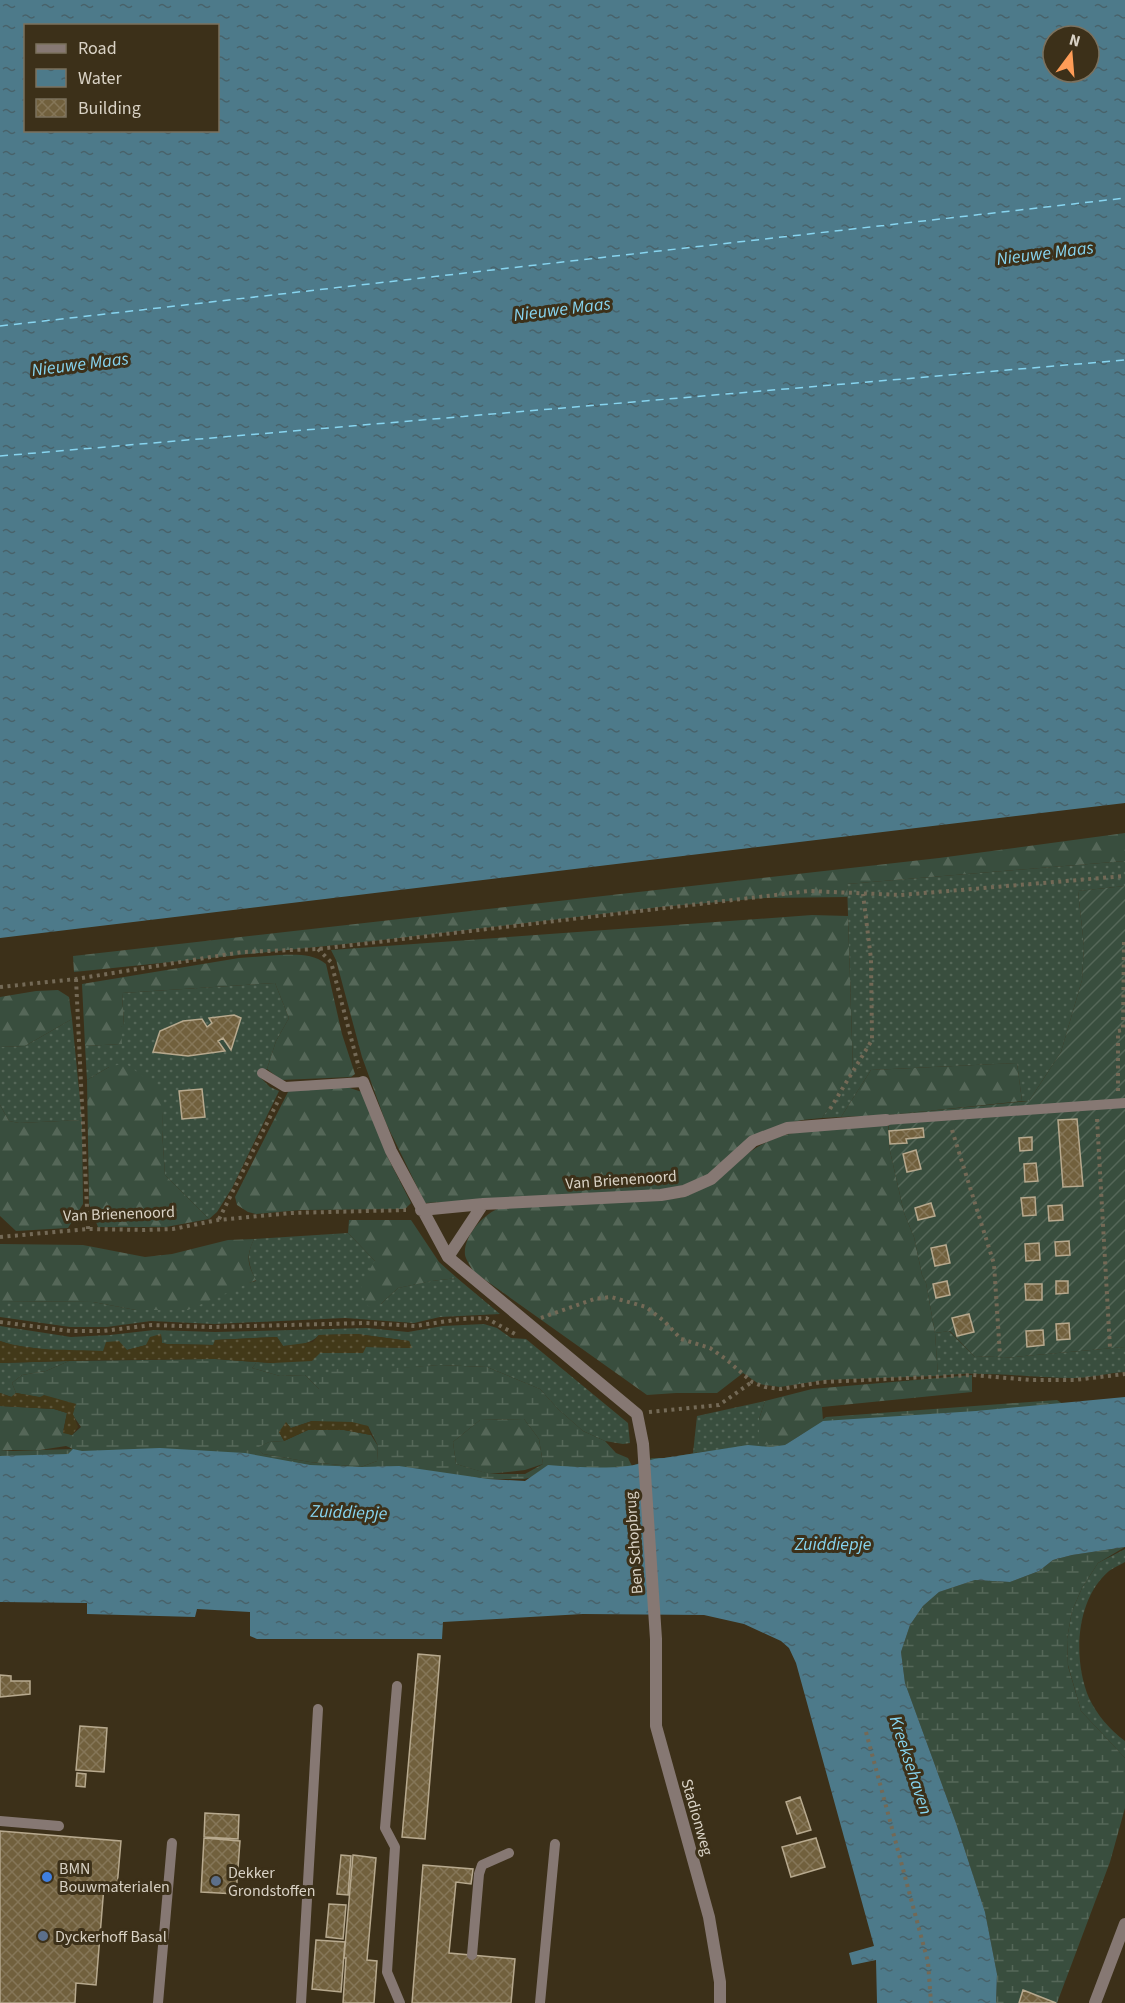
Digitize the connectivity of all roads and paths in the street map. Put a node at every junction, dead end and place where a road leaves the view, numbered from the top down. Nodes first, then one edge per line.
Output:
1 (1125, 876) edge
2 (863, 894) junction
3 (1124, 938) edge
4 (318, 949) junction
5 (76, 980) junction
6 (0, 987) edge
7 (262, 1073) dead end
8 (363, 1082) junction
9 (285, 1087) junction
10 (1121, 1104) edge
11 (1097, 1106) junction
12 (947, 1115) junction
13 (886, 1120) joint
14 (821, 1124) junction
15 (483, 1204) junction
16 (421, 1210) junction
17 (218, 1220) junction
18 (88, 1228) junction
19 (0, 1237) edge
20 (448, 1257) junction
21 (0, 1322) edge
22 (530, 1326) junction
23 (1110, 1348) dead end
24 (1000, 1356) dead end
25 (1125, 1374) edge
26 (752, 1382) junction
27 (637, 1413) junction
28 (656, 1639) joint
29 (397, 1686) dead end
30 (318, 1709) dead end
31 (866, 1732) dead end
32 (0, 1821) edge
33 (59, 1826) dead end
34 (172, 1844) dead end
35 (555, 1844) dead end
36 (509, 1853) dead end
37 (1125, 1924) edge
38 (472, 1955) dead end
39 (158, 2003) edge
40 (301, 2003) edge
41 (400, 2003) edge
42 (540, 2003) edge
43 (720, 2003) edge
44 (931, 2003) edge
45 (1095, 2003) edge

1 - 2 path
2 - 4 path
2 - 14 path
3 - 10 path
4 - 5 path
4 - 8 path
5 - 6 path
5 - 18 path
7 - 9 lane
8 - 9 lane
8 - 16 street
9 - 17 path
10 - 11 lane
11 - 12 lane
11 - 23 path
12 - 13 lane
12 - 24 path
13 - 14 street, Van Brienenoord
14 - 15 street, Van Brienenoord
15 - 16 street, Van Brienenoord
15 - 20 street
16 - 17 path, Van Brienenoord
16 - 20 street
17 - 18 path, Van Brienenoord
18 - 19 path, Van Brienenoord
20 - 22 street
21 - 22 path
22 - 26 path
22 - 27 street
25 - 26 path
26 - 27 path
27 - 28 street, Ben Schopbrug
28 - 43 street, Stadionweg
29 - 41 lane
30 - 40 lane
31 - 44 path
32 - 33 lane
34 - 39 lane
35 - 42 lane
36 - 38 lane
37 - 45 street

